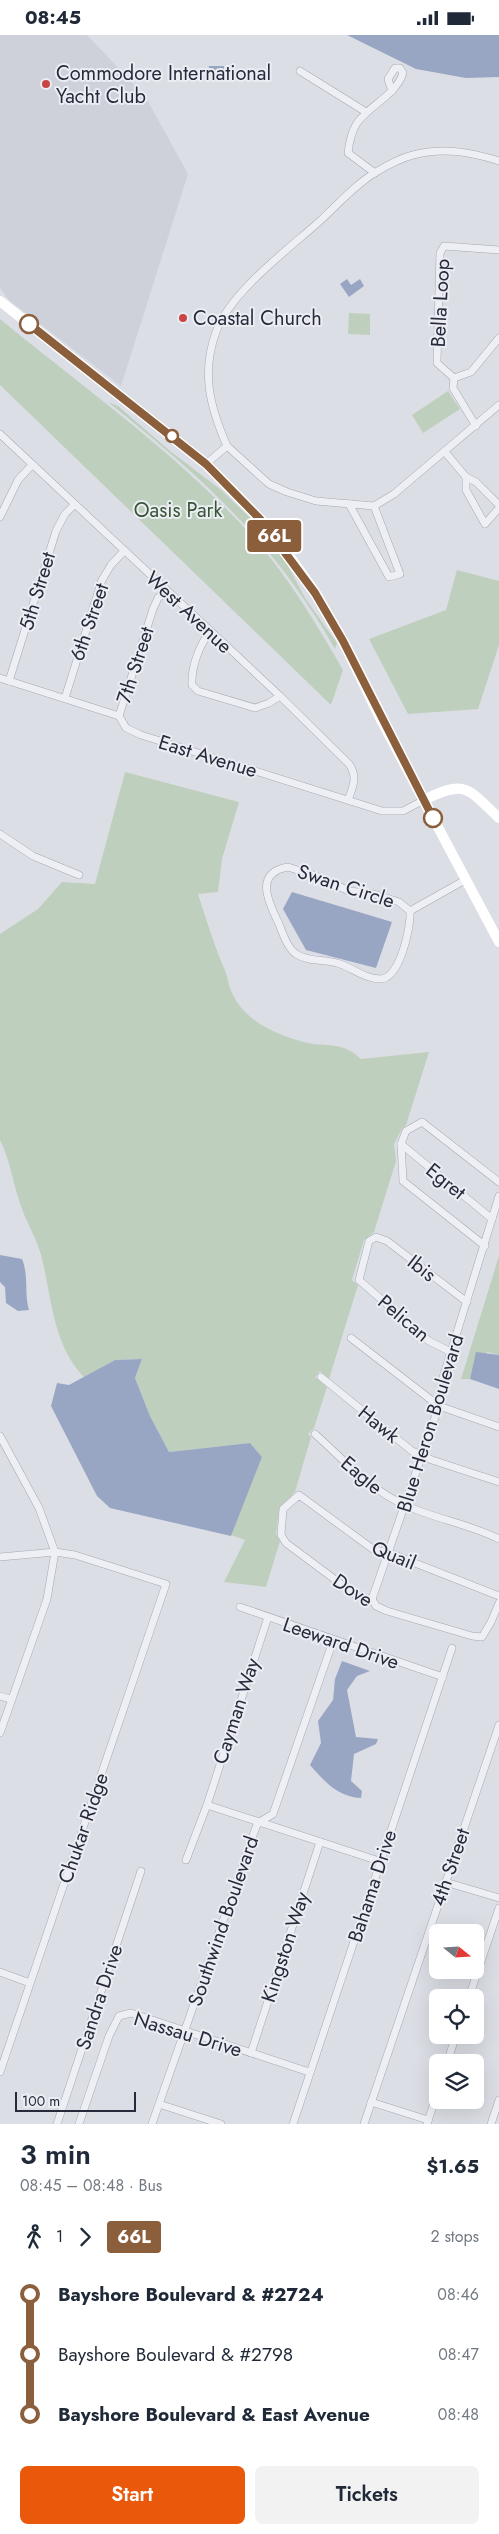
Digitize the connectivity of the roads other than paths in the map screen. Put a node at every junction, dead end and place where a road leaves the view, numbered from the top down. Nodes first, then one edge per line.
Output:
1 (300, 71) dead end
2 (392, 91) dead end
3 (366, 112) junction
4 (499, 161) edge
5 (375, 173) junction
6 (499, 250) edge
7 (0, 301) edge
8 (499, 338) edge
9 (454, 378) junction
10 (499, 405) edge
11 (476, 426) junction
12 (0, 434) edge
13 (227, 446) junction
14 (446, 451) junction
15 (206, 464) junction
16 (32, 465) junction
17 (466, 477) junction
18 (349, 504) junction
19 (74, 505) junction
20 (374, 506) junction
21 (499, 506) edge
22 (0, 517) edge
23 (124, 551) junction
24 (167, 591) junction
25 (210, 632) junction
26 (0, 678) edge
27 (9, 681) junction
28 (280, 696) junction
29 (64, 698) junction
30 (119, 715) junction
31 (348, 800) junction
32 (424, 800) junction
33 (499, 818) edge
34 (0, 834) edge
35 (79, 875) dead end
36 (465, 880) junction
37 (410, 911) junction
38 (499, 942) edge
39 (400, 1144) junction
40 (499, 1183) edge
41 (499, 1196) edge
42 (492, 1219) junction
43 (376, 1237) joint
44 (485, 1246) junction
45 (467, 1302) junction
46 (352, 1338) dead end
47 (451, 1352) junction
48 (321, 1377) dead end
49 (439, 1406) junction
50 (499, 1427) edge
51 (315, 1434) dead end
52 (0, 1436) edge
53 (423, 1456) junction
54 (499, 1482) edge
55 (299, 1495) joint
56 (406, 1506) junction
57 (499, 1539) edge
58 (55, 1552) junction
59 (387, 1552) junction
60 (0, 1557) edge
61 (499, 1596) edge
62 (372, 1599) junction
63 (499, 1603) edge
64 (240, 1607) dead end
65 (268, 1617) junction
66 (333, 1641) junction
67 (452, 1648) dead end
68 (443, 1677) junction
69 (0, 1696) edge
70 (11, 1699) junction
71 (499, 1725) edge
72 (0, 1733) edge
73 (207, 1805) junction
74 (258, 1823) junction
75 (320, 1842) junction
76 (186, 1860) dead end
77 (379, 1861) junction
78 (141, 1871) dead end
79 (445, 1882) junction
80 (499, 1898) edge
81 (499, 1908) edge
82 (0, 1972) edge
83 (30, 1983) junction
84 (472, 1989) edge
85 (186, 2031) junction
86 (251, 2053) junction
87 (0, 2072) edge
88 (309, 2072) junction
89 (499, 2100) edge
90 (371, 2102) junction
91 (159, 2104) junction
92 (432, 2109) edge
93 (427, 2122) edge
94 (58, 2124) edge
95 (78, 2124) edge
96 (152, 2124) edge
97 (221, 2124) edge
98 (293, 2124) edge
99 (364, 2124) edge
100 (491, 2124) edge

1 - 3 street
2 - 3 street
3 - 5 street
4 - 5 street
5 - 13 street
6 - 9 street, Bella Loop
7 - 15 main road
8 - 9 street, Bella Loop
9 - 11 street, Bella Loop
10 - 11 street
11 - 14 street
12 - 16 street, West Avenue
13 - 15 street
13 - 18 street
14 - 17 street
14 - 20 street
15 - 32 main road
16 - 19 street, West Avenue
16 - 22 street
17 - 21 street
17 - 21 street
18 - 20 street
18 - 20 street
19 - 23 street, West Avenue
19 - 27 street, 5th Street
23 - 24 street, West Avenue
23 - 29 street, 6th Street
24 - 25 street, West Avenue
24 - 30 street, 7th Street
25 - 28 street, West Avenue
25 - 28 street
26 - 27 street, East Avenue
27 - 29 street, East Avenue
28 - 31 street, West Avenue
29 - 30 street, East Avenue
30 - 31 street, East Avenue
31 - 32 street, East Avenue
32 - 33 main road
32 - 36 main road
34 - 35 street
36 - 37 street, Swan Circle
36 - 38 main road
37 - 37 street, Swan Circle
39 - 40 street
39 - 42 street, Egret
39 - 44 street
41 - 42 street, Blue Heron Boulevard
42 - 44 street, Blue Heron Boulevard
43 - 45 street, Ibis
43 - 47 street, Pelican
44 - 45 street, Blue Heron Boulevard
45 - 47 street, Blue Heron Boulevard
46 - 49 street
47 - 49 street, Blue Heron Boulevard
48 - 53 street, Hawk
49 - 50 street
49 - 53 street, Blue Heron Boulevard
51 - 56 street, Eagle
52 - 58 street
53 - 54 street, Hawk
53 - 56 street, Blue Heron Boulevard
55 - 59 street, Quail
55 - 62 street, Dove
56 - 57 street, Eagle
56 - 59 street, Blue Heron Boulevard
58 - 60 street
58 - 70 street
58 - 83 street, Chukar Ridge
59 - 61 street, Quail
59 - 62 street, Blue Heron Boulevard
62 - 63 street, Dove
64 - 65 street, Leeward Drive
65 - 66 street, Leeward Drive
65 - 73 street, Cayman Way
66 - 68 street, Leeward Drive
66 - 74 street, Southwind Boulevard
67 - 68 street, Bahama Drive
68 - 77 street, Bahama Drive
69 - 70 street
70 - 72 street
71 - 79 street, 4th Street
73 - 74 street
73 - 76 street, Cayman Way
74 - 75 street
74 - 85 street, Southwind Boulevard
75 - 77 street
75 - 86 street, Kingston Way
77 - 88 street, Bahama Drive
78 - 94 street, Sandra Drive
79 - 80 street
79 - 90 street, 4th Street
81 - 84 street
82 - 83 street
83 - 87 street, Chukar Ridge
85 - 86 street, Nassau Drive
85 - 91 street, Southwind Boulevard
85 - 95 street, Nassau Drive
86 - 88 street, Nassau Drive
88 - 98 street, Bahama Drive
89 - 100 street
90 - 93 street
90 - 99 street, 4th Street
91 - 96 street, Southwind Boulevard
91 - 97 street
92 - 93 street

